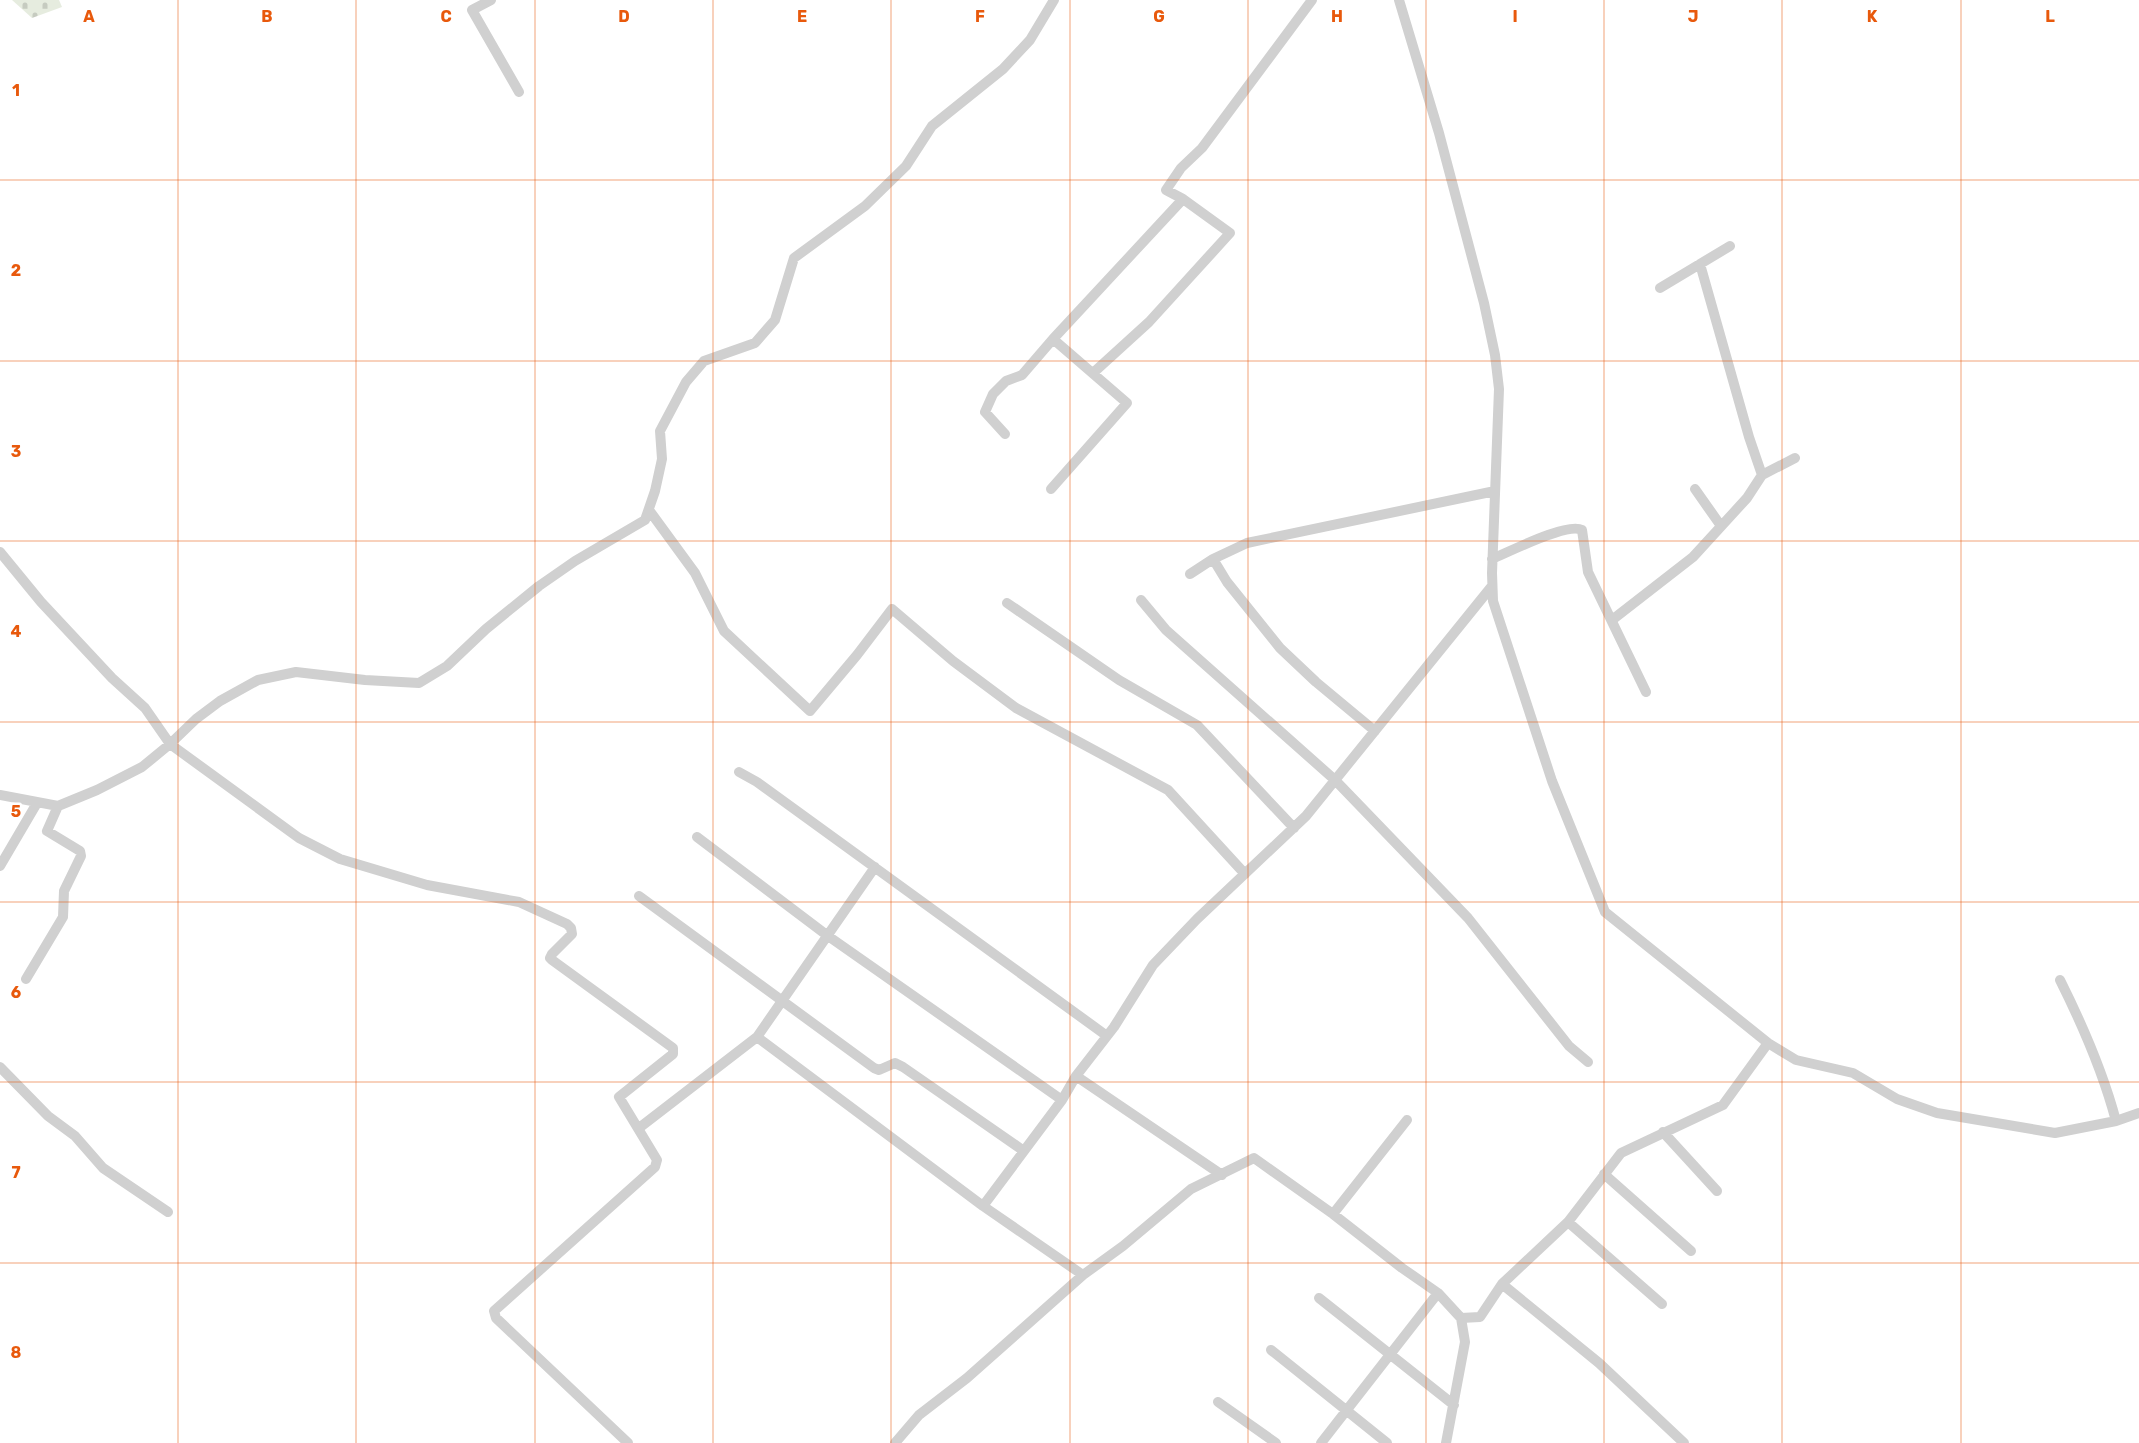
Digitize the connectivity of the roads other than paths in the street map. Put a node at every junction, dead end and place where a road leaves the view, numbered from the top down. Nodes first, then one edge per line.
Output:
1 (490, 0) edge
2 (1054, 0) edge
3 (1312, 0) edge
4 (1399, 0) edge
5 (519, 92) dead end
6 (1183, 199) junction
7 (1730, 246) dead end
8 (1700, 264) junction
9 (1660, 288) dead end
10 (1053, 339) junction
11 (1093, 373) junction
12 (1005, 434) dead end
13 (1795, 458) dead end
14 (1762, 475) junction
15 (1052, 489) dead end
16 (1695, 489) dead end
17 (1495, 491) junction
18 (649, 510) junction
19 (1721, 526) junction
20 (0, 552) edge
21 (1213, 559) junction
22 (1492, 559) junction
23 (1190, 574) dead end
24 (1492, 586) junction
25 (1141, 600) dead end
26 (1007, 603) dead end
27 (1612, 620) junction
28 (1646, 692) dead end
29 (1375, 731) junction
30 (170, 744) junction
31 (739, 772) dead end
32 (1336, 780) junction
33 (0, 795) edge
34 (37, 803) junction
35 (58, 806) junction
36 (1294, 828) junction
37 (697, 837) dead end
38 (0, 866) edge
39 (875, 867) junction
40 (1245, 874) junction
41 (639, 896) dead end
42 (828, 936) junction
43 (26, 979) dead end
44 (2060, 980) dead end
45 (781, 1001) junction
46 (1107, 1036) junction
47 (757, 1037) junction
48 (1768, 1043) junction
49 (1588, 1062) dead end
50 (0, 1067) edge
51 (1076, 1076) junction
52 (1062, 1100) junction
53 (2139, 1113) edge
54 (1407, 1120) dead end
55 (2116, 1121) junction
56 (639, 1128) junction
57 (1663, 1132) junction
58 (1024, 1151) junction
59 (1604, 1174) junction
60 (1222, 1175) junction
61 (1717, 1191) dead end
62 (983, 1206) junction
63 (168, 1212) dead end
64 (1333, 1214) junction
65 (1568, 1222) junction
66 (1691, 1251) dead end
67 (1084, 1276) junction
68 (1502, 1284) junction
69 (1438, 1293) junction
70 (1319, 1298) dead end
71 (1662, 1304) dead end
72 (1461, 1318) junction
73 (1271, 1350) dead end
74 (1391, 1354) junction
75 (1218, 1402) dead end
76 (1454, 1405) junction
77 (1347, 1409) junction
78 (628, 1443) edge
79 (895, 1443) edge
80 (1276, 1443) edge
81 (1321, 1443) edge
82 (1387, 1443) edge
83 (1446, 1443) edge
84 (1684, 1443) edge

1 - 5 street
2 - 18 street
3 - 6 street
4 - 17 street
6 - 10 street
6 - 11 street
7 - 8 street
8 - 9 street
8 - 14 street
10 - 11 street
10 - 12 street
11 - 15 street
13 - 14 street
14 - 19 street
16 - 19 street
17 - 21 street
17 - 22 street
18 - 30 street
18 - 40 street
19 - 27 street
20 - 30 street
21 - 23 street
21 - 29 street
22 - 24 street
22 - 27 street
24 - 29 street
24 - 48 street
25 - 32 street
26 - 36 street
27 - 28 street
29 - 32 street
30 - 35 street
30 - 56 street
31 - 39 street
32 - 36 street
32 - 49 street
33 - 34 street
34 - 35 street
34 - 38 street
35 - 43 street
36 - 40 street
37 - 42 street
39 - 42 street
39 - 46 street
40 - 46 street
41 - 45 street
42 - 45 street
42 - 52 street
44 - 55 street
45 - 47 street
45 - 58 street
46 - 51 street
47 - 56 street
47 - 62 street
48 - 55 street
48 - 57 street
50 - 63 street
51 - 52 street
51 - 60 street
52 - 58 street
53 - 55 street
54 - 64 street
56 - 78 street
57 - 59 street
57 - 61 street
58 - 62 street
59 - 65 street
59 - 66 street
60 - 64 street
60 - 67 street
62 - 67 street
64 - 69 street
65 - 68 street
65 - 71 street
67 - 79 street
68 - 72 street
68 - 84 street
69 - 72 street
69 - 74 street
70 - 74 street
72 - 76 street
73 - 77 street
74 - 76 street
74 - 77 street
75 - 80 street
76 - 83 street
77 - 81 street
77 - 82 street

